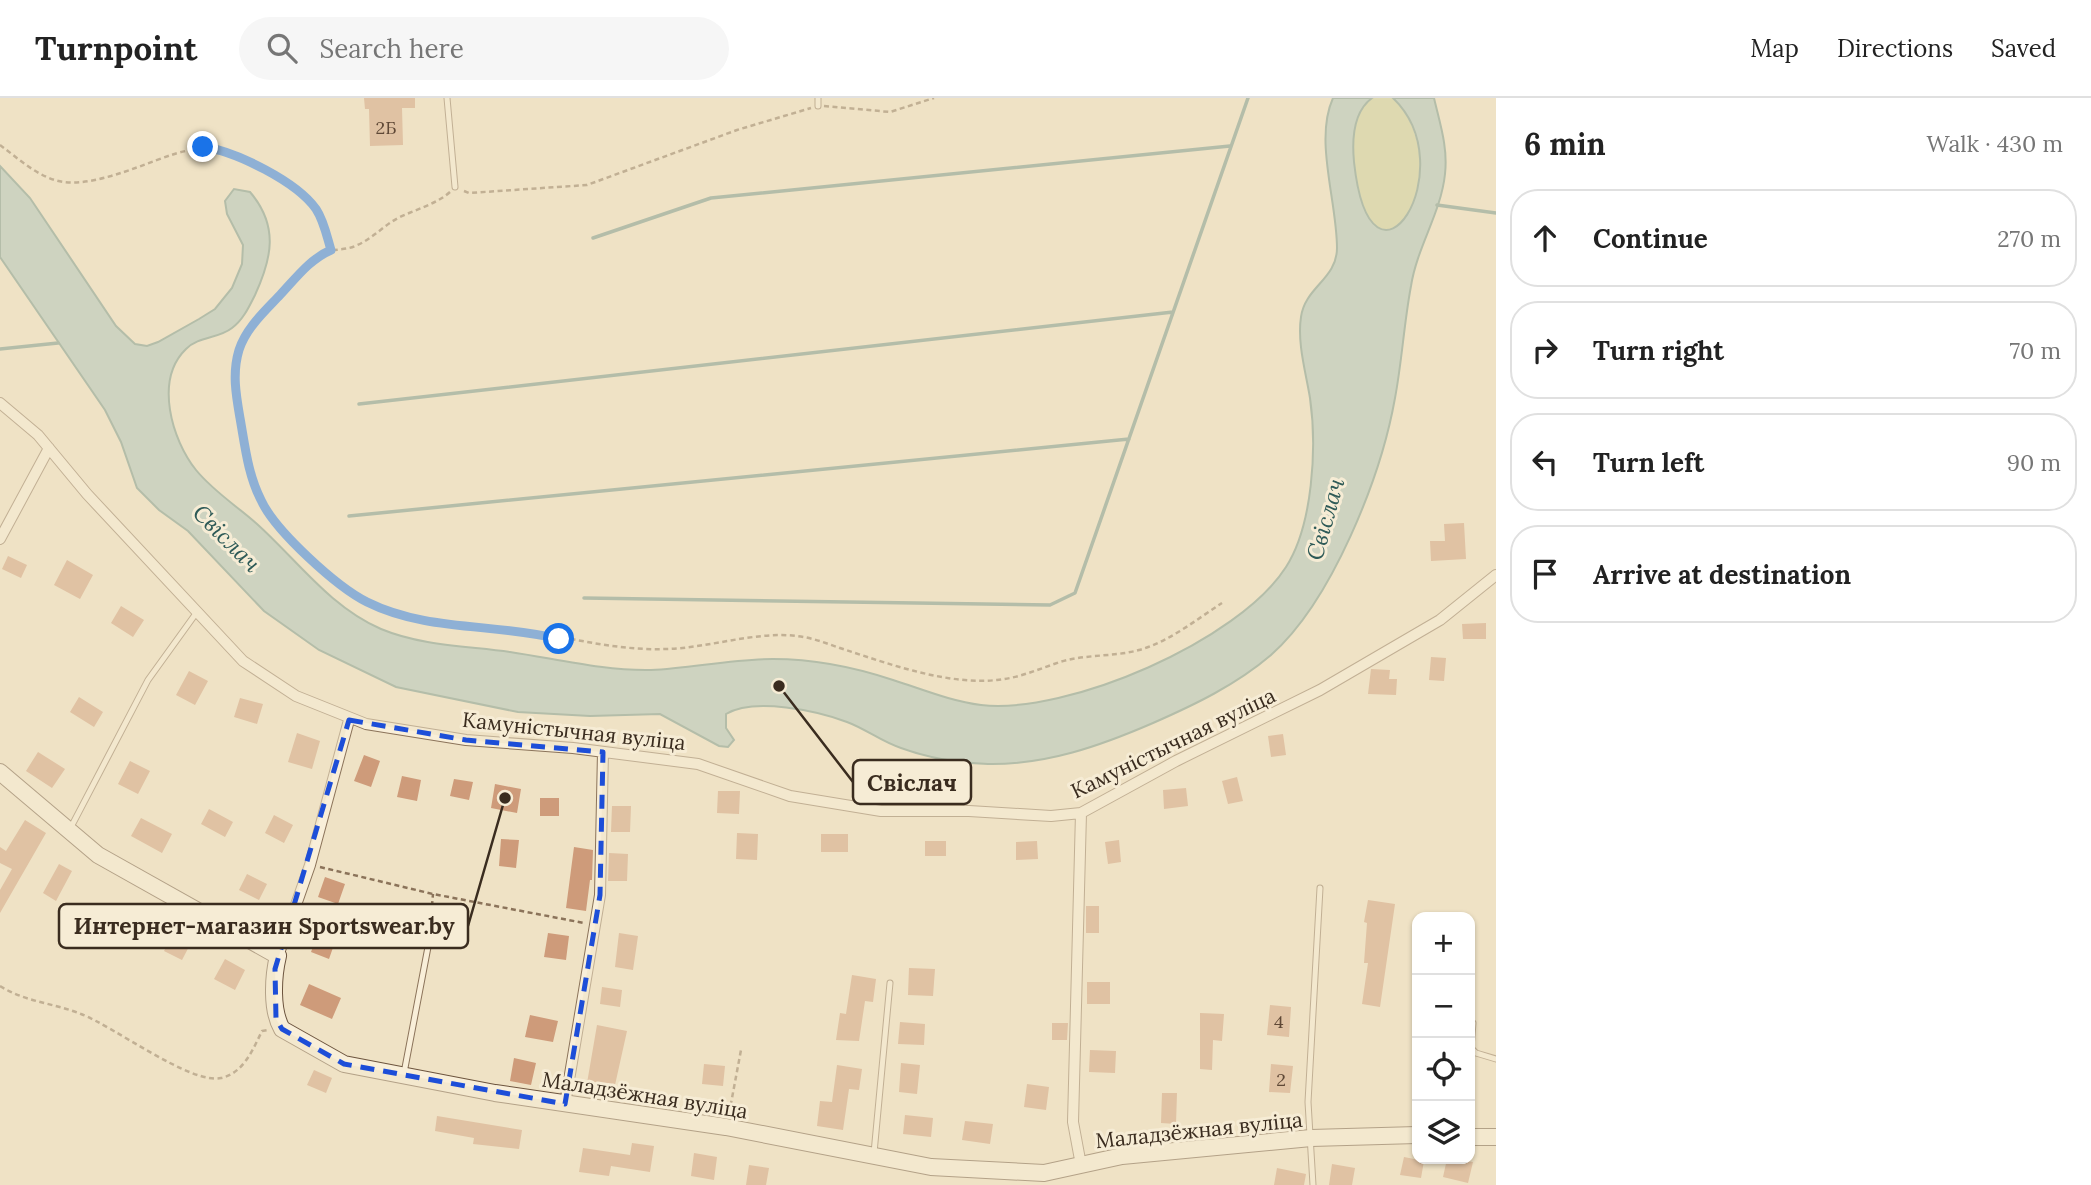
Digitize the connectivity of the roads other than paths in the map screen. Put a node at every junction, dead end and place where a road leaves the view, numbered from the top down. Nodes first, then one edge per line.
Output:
1 (447, 98) edge
2 (818, 98) edge
3 (818, 106) road end
4 (455, 187) road end
5 (0, 403) edge
6 (49, 448) junction
7 (0, 539) edge
8 (1496, 575) edge
9 (197, 612) junction
10 (349, 720) junction
11 (603, 752) junction
12 (0, 772) edge
13 (1081, 813) junction
14 (69, 832) junction
15 (1320, 888) dead end
16 (428, 947) road end
17 (278, 956) junction
18 (890, 983) dead end
19 (1472, 1038) edge
20 (1496, 1059) edge
21 (403, 1076) junction
22 (565, 1104) junction
23 (1412, 1135) edge
24 (1475, 1137) edge
25 (1311, 1138) junction
26 (1496, 1138) edge
27 (873, 1156) junction
28 (1081, 1165) junction
29 (1313, 1185) edge

1 - 4 lane
2 - 3 lane
5 - 6 street, Камуністычная вуліца
6 - 7 street
6 - 9 street, Камуністычная вуліца
8 - 13 street, Камуністычная вуліца
9 - 10 street, Камуністычная вуліца
9 - 14 lane
10 - 11 street, Камуністычная вуліца
10 - 17 street
11 - 13 street, Камуністычная вуліца
11 - 22 street
12 - 14 street
13 - 28 street
14 - 17 street
15 - 25 lane
16 - 21 lane
17 - 21 street, Маладзёжная вуліца
18 - 27 lane
19 - 20 lane
21 - 22 street, Маладзёжная вуліца
22 - 27 street, Маладзёжная вуліца
23 - 25 street, Маладзёжная вуліца
24 - 26 street
25 - 28 street, Маладзёжная вуліца
25 - 29 lane
27 - 28 street, Маладзёжная вуліца

